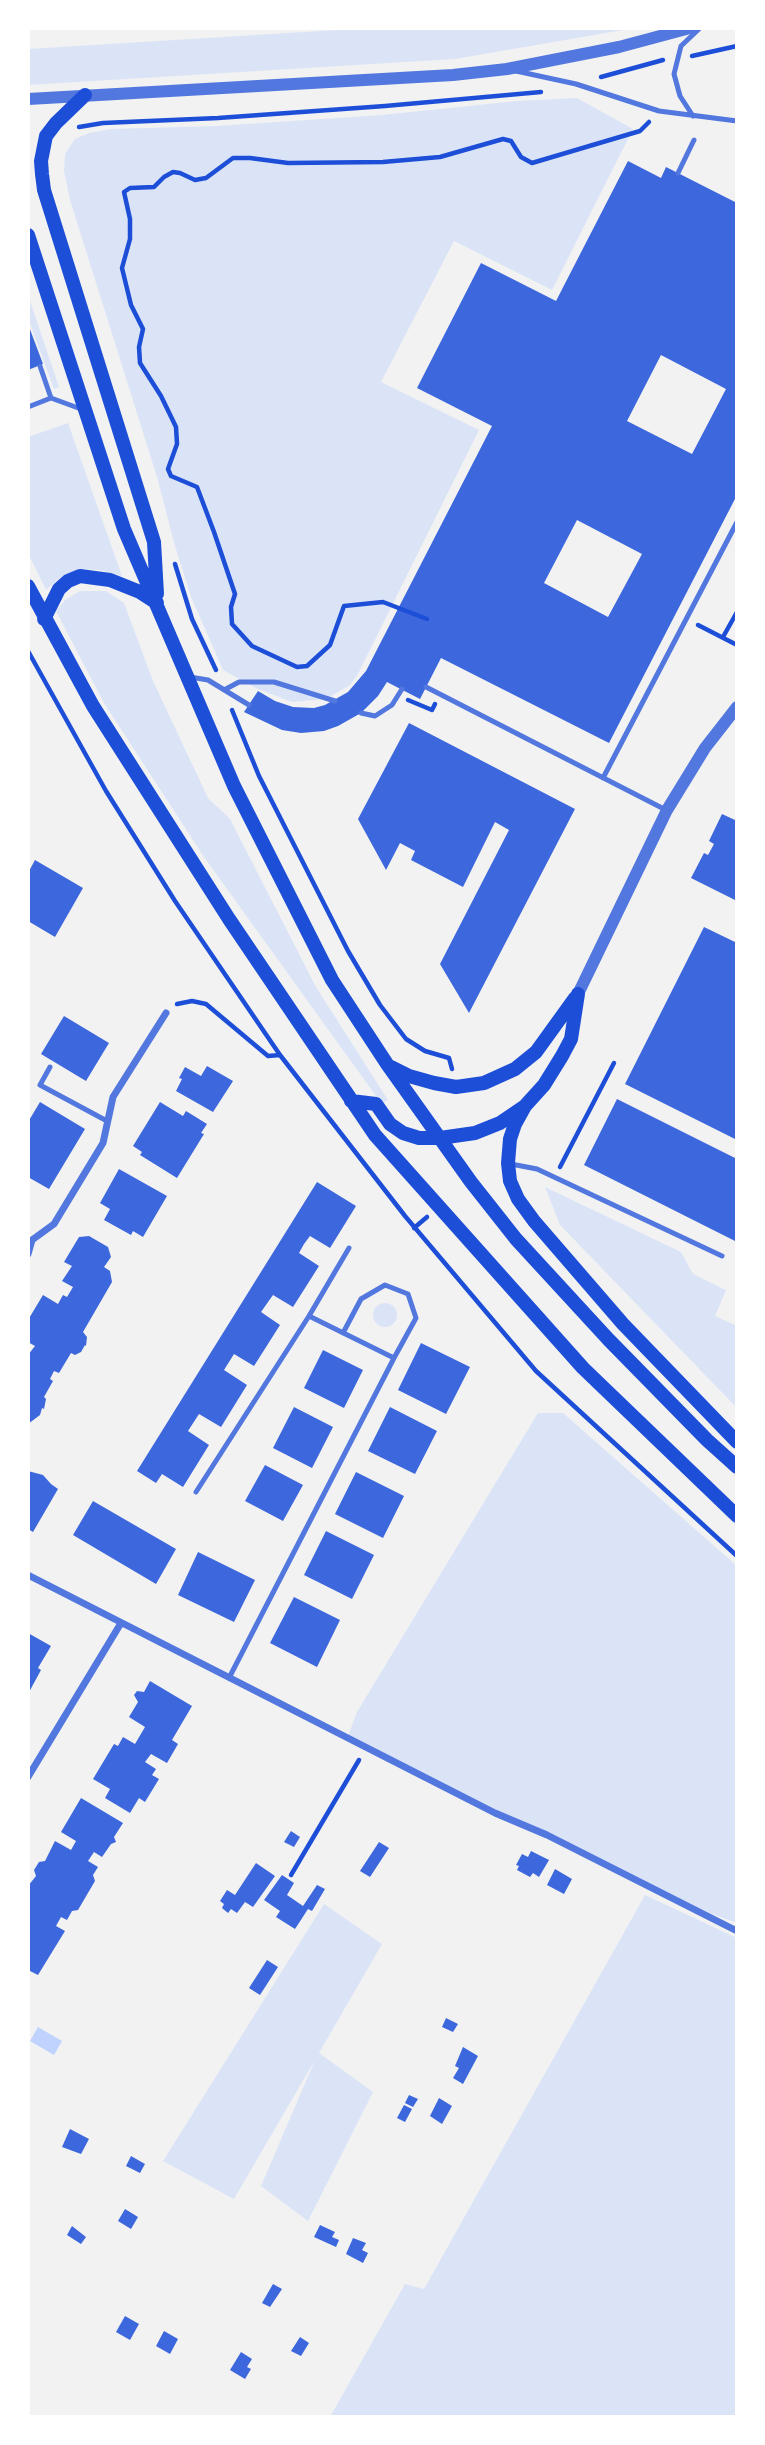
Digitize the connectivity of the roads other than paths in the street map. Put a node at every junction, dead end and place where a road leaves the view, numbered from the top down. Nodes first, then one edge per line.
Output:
1 (690, 28) edge
2 (700, 28) edge
3 (506, 69) junction
4 (85, 95) junction
5 (28, 99) edge
6 (693, 116) junction
7 (737, 121) edge
8 (694, 140) dead end
9 (678, 173) dead end
10 (28, 235) edge
11 (31, 261) edge
12 (40, 366) dead end
13 (51, 398) junction
14 (28, 406) edge
15 (84, 410) junction
16 (737, 522) edge
17 (28, 586) edge
18 (157, 603) junction
19 (44, 619) junction
20 (188, 676) junction
21 (426, 687) dead end
22 (402, 689) dead end
23 (224, 690) junction
24 (335, 701) dead end
25 (249, 705) dead end
26 (737, 707) edge
27 (361, 713) dead end
28 (603, 778) junction
29 (667, 810) junction
30 (578, 993) junction
31 (166, 1013) road end
32 (387, 1064) junction
33 (50, 1067) dead end
34 (351, 1101) junction
35 (524, 1106) junction
36 (107, 1121) junction
37 (440, 1138) junction
38 (508, 1163) junction
39 (28, 1231) edge
40 (32, 1240) junction
41 (349, 1248) dead end
42 (28, 1254) edge
43 (722, 1256) dead end
44 (309, 1316) junction
45 (344, 1333) junction
46 (394, 1358) junction
47 (737, 1442) edge
48 (737, 1467) edge
49 (196, 1492) dead end
50 (737, 1516) edge
51 (28, 1575) edge
52 (121, 1623) junction
53 (229, 1678) junction
54 (28, 1777) edge
55 (737, 1931) edge

1 - 3 street
2 - 6 lane
3 - 4 street
3 - 6 lane
4 - 5 street
4 - 18 main road
6 - 7 lane
8 - 9 lane
10 - 11 main road
11 - 15 main road
12 - 13 lane
13 - 14 lane
13 - 15 lane
15 - 18 main road
16 - 28 lane
17 - 19 main road
18 - 19 main road
18 - 20 main road
19 - 34 main road
20 - 23 lane
20 - 32 main road
21 - 28 lane
22 - 27 lane
23 - 24 lane
23 - 25 lane
26 - 29 street
28 - 29 lane
29 - 30 street
30 - 32 main road
30 - 35 main road
31 - 36 street
32 - 37 main road
33 - 36 lane
34 - 37 main road
34 - 50 main road
35 - 37 main road
35 - 38 main road
36 - 40 street
37 - 48 main road
38 - 43 lane
38 - 47 main road
39 - 40 street
40 - 42 street
41 - 44 lane
44 - 45 lane
44 - 49 lane
45 - 46 lane
45 - 46 lane
46 - 53 lane
51 - 52 street
52 - 53 street
52 - 54 street
53 - 55 street

